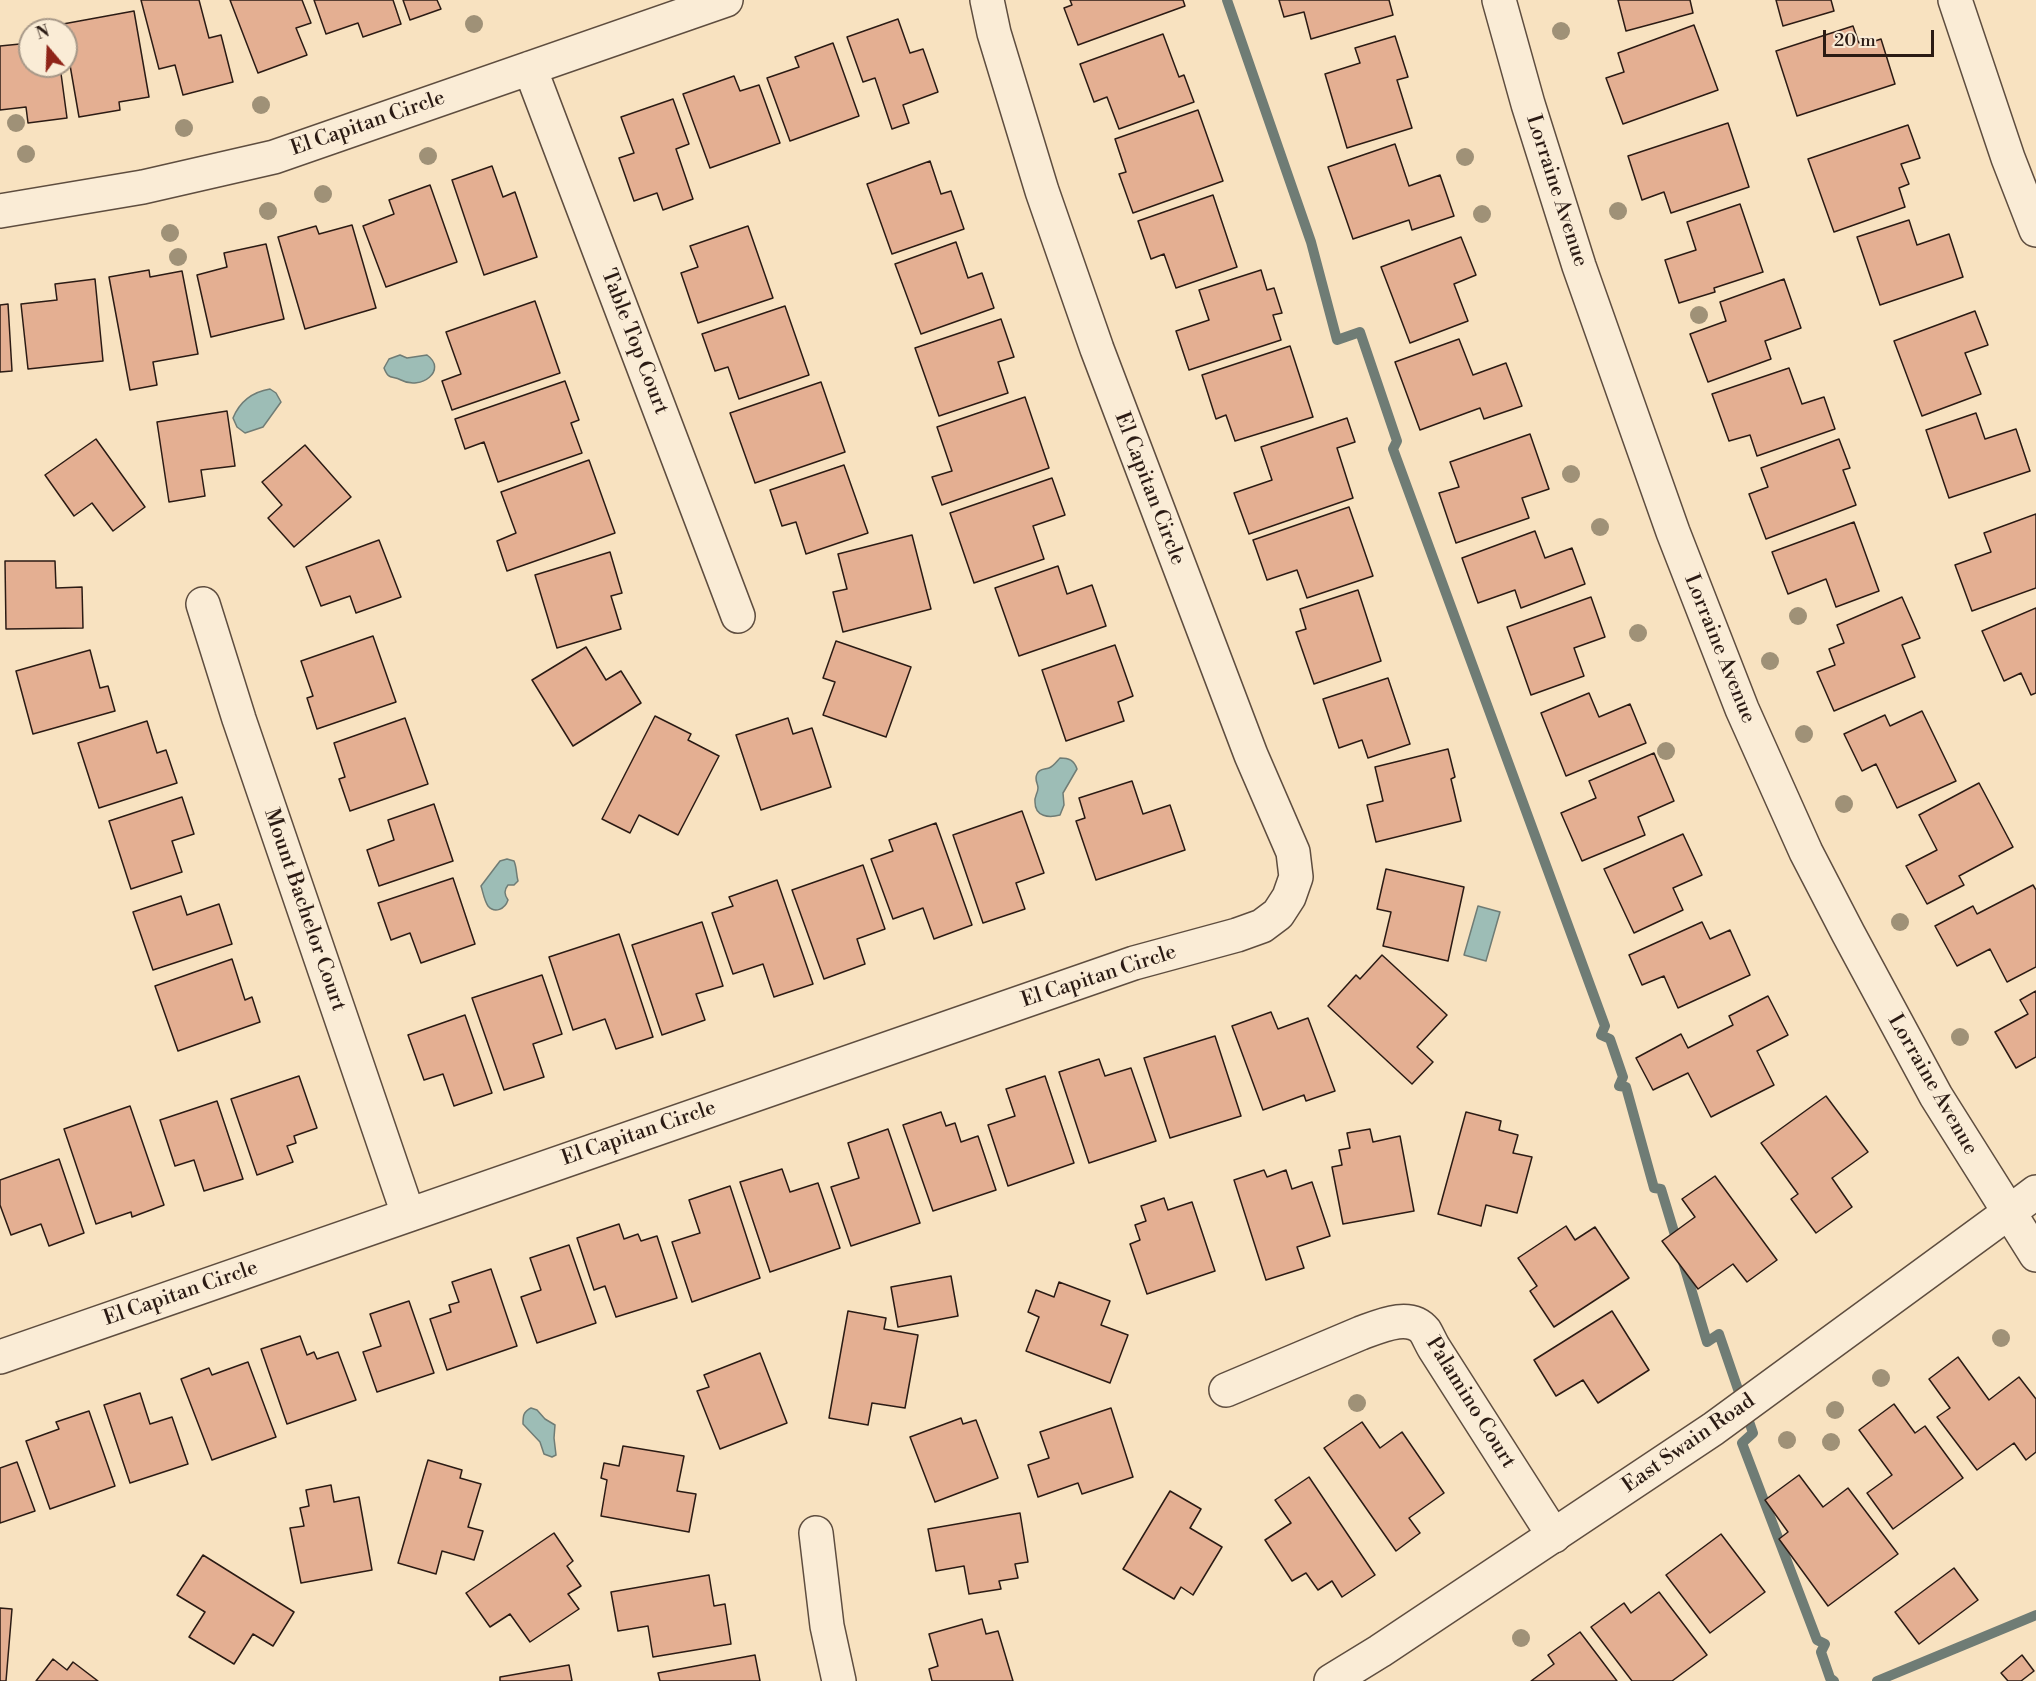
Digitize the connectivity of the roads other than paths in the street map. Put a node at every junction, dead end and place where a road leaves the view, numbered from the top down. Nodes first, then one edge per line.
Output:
1 (726, 0) edge
2 (987, 0) edge
3 (1499, 0) edge
4 (1955, 0) edge
5 (530, 68) junction
6 (0, 211) edge
7 (2036, 230) edge
8 (203, 604) dead end
9 (738, 616) dead end
10 (2036, 1192) edge
11 (2008, 1213) junction
12 (408, 1214) junction
13 (2036, 1255) edge
14 (0, 1357) edge
15 (1226, 1390) dead end
16 (816, 1533) dead end
17 (1554, 1536) junction
18 (839, 1681) edge
19 (1331, 1681) edge

1 - 5 street, El Capitan Circle
2 - 12 street, El Capitan Circle
3 - 11 street, Lorraine Avenue
4 - 7 street
5 - 6 street, El Capitan Circle
5 - 9 street, Table Top Court
8 - 12 street, Mount Bachelor Court
10 - 11 street, East Swain Road
11 - 13 street, Lorraine Avenue
11 - 17 street, East Swain Road
12 - 14 street, El Capitan Circle
15 - 17 street, Palamino Court
16 - 18 street
17 - 19 street, East Swain Road

